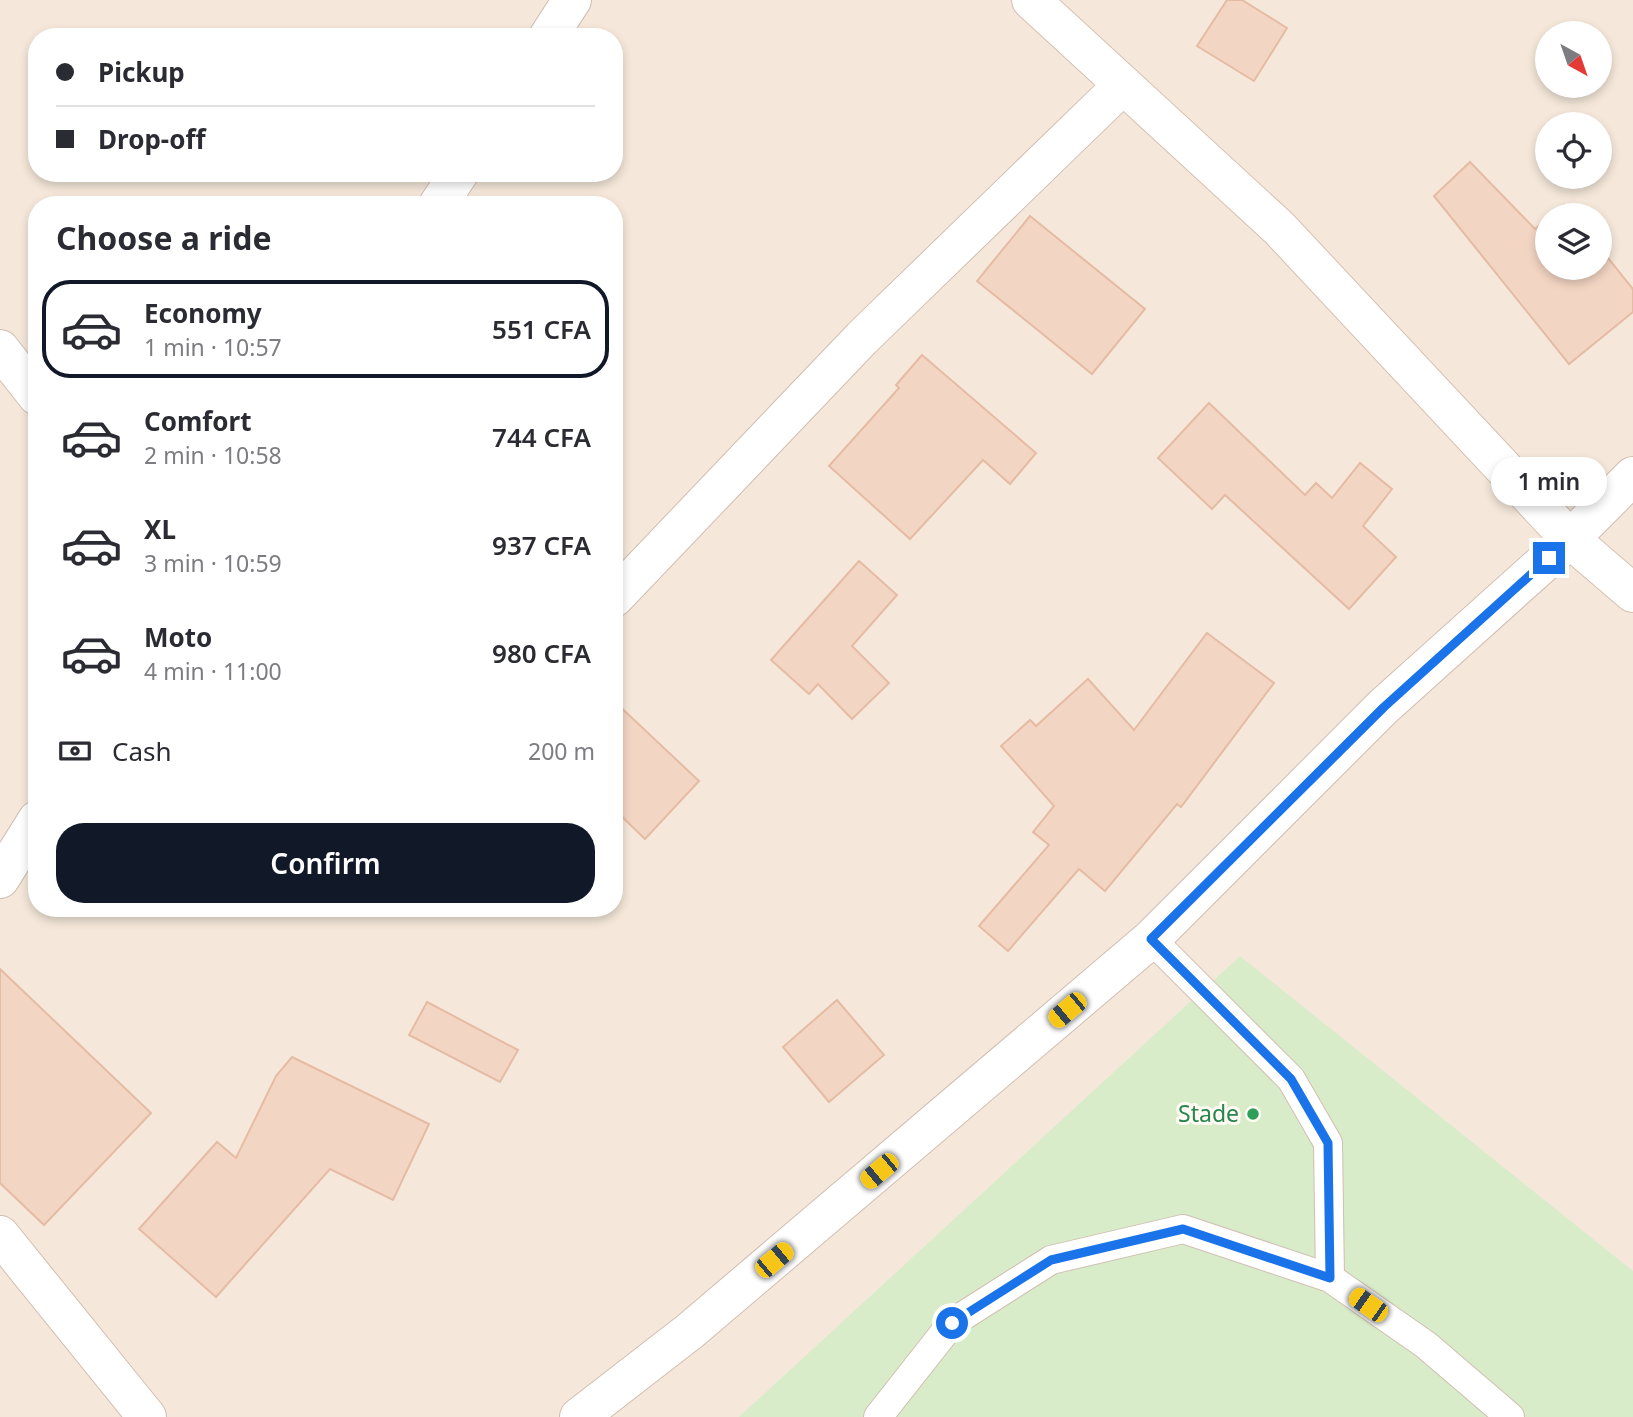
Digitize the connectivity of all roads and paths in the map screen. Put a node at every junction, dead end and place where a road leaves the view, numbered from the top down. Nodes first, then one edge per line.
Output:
1 (572, 0) edge
2 (1031, 0) edge
3 (554, 28) edge
4 (1123, 85) junction
5 (0, 349) edge
6 (28, 385) edge
7 (1633, 476) edge
8 (1570, 539) junction
9 (623, 589) edge
10 (1633, 593) edge
11 (28, 834) edge
12 (0, 879) edge
13 (1151, 939) junction
14 (0, 1235) edge
15 (1330, 1278) junction
16 (147, 1417) edge
17 (579, 1417) edge
18 (878, 1417) edge
19 (1510, 1417) edge

1 - 3 street
2 - 4 street
4 - 8 street
4 - 9 street
5 - 6 street
7 - 8 street
8 - 10 street
8 - 13 street
11 - 12 street
13 - 15 lane
13 - 17 street
14 - 16 street
15 - 18 lane
15 - 19 lane

